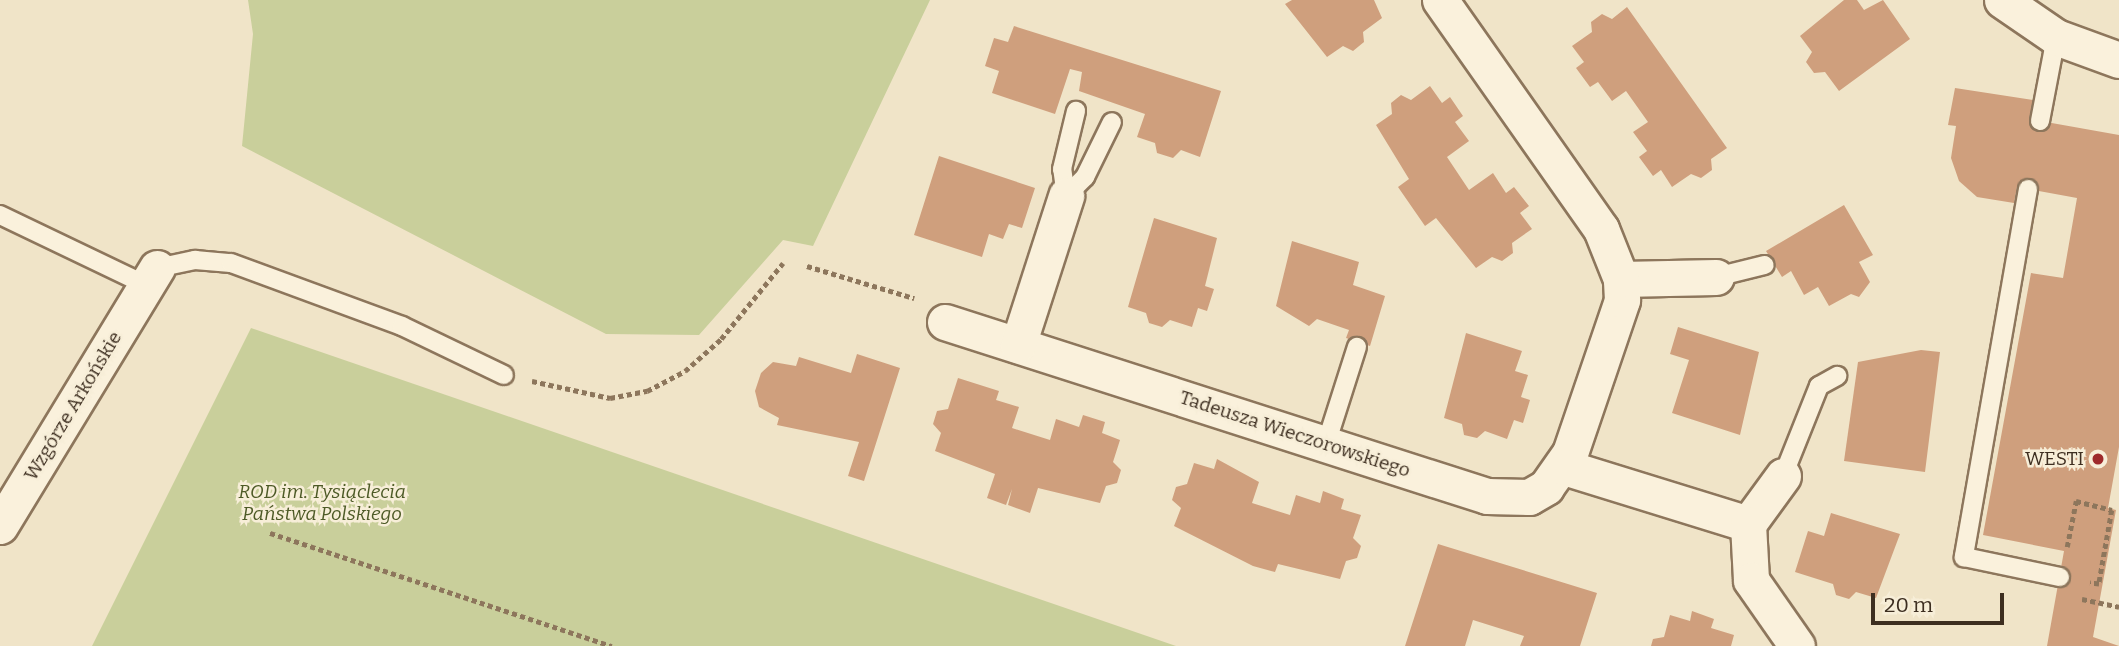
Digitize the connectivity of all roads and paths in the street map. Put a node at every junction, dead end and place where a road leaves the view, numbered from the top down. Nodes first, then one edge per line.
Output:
1 (1440, 0) edge
2 (2002, 0) edge
3 (2056, 37) junction
4 (2119, 60) edge
5 (1076, 111) dead end
6 (2040, 121) dead end
7 (1112, 122) dead end
8 (2028, 189) dead end
9 (1066, 196) junction
10 (0, 215) edge
11 (783, 262) dead end
12 (1765, 265) dead end
13 (807, 266) dead end
14 (152, 276) junction
15 (1716, 277) joint
16 (1620, 279) junction
17 (945, 322) joint
18 (1018, 345) junction
19 (1357, 347) dead end
20 (504, 375) joint
21 (1837, 376) dead end
22 (1326, 444) junction
23 (1564, 467) junction
24 (1783, 476) joint
25 (1748, 524) junction
26 (0, 526) edge
27 (270, 533) dead end
28 (2067, 552) dead end
29 (2060, 577) dead end
30 (2099, 584) dead end
31 (2109, 605) dead end
32 (2119, 607) edge
33 (612, 646) edge
34 (1797, 646) edge

1 - 16 street, Tadeusza Wieczorowskiego
2 - 3 street
3 - 4 street
3 - 6 lane
5 - 9 lane
7 - 9 lane
8 - 29 lane
9 - 18 street
10 - 14 lane
11 - 20 path
12 - 15 lane
13 - 17 path
14 - 20 lane
14 - 26 street, Wzgórze Arkońskie
15 - 16 street
16 - 23 street, Tadeusza Wieczorowskiego
17 - 18 street, Tadeusza Wieczorowskiego
18 - 22 street, Tadeusza Wieczorowskiego
19 - 22 lane
21 - 24 lane
22 - 23 street, Tadeusza Wieczorowskiego
23 - 25 street
24 - 25 street
25 - 34 street
27 - 33 path
28 - 30 path
31 - 32 path

